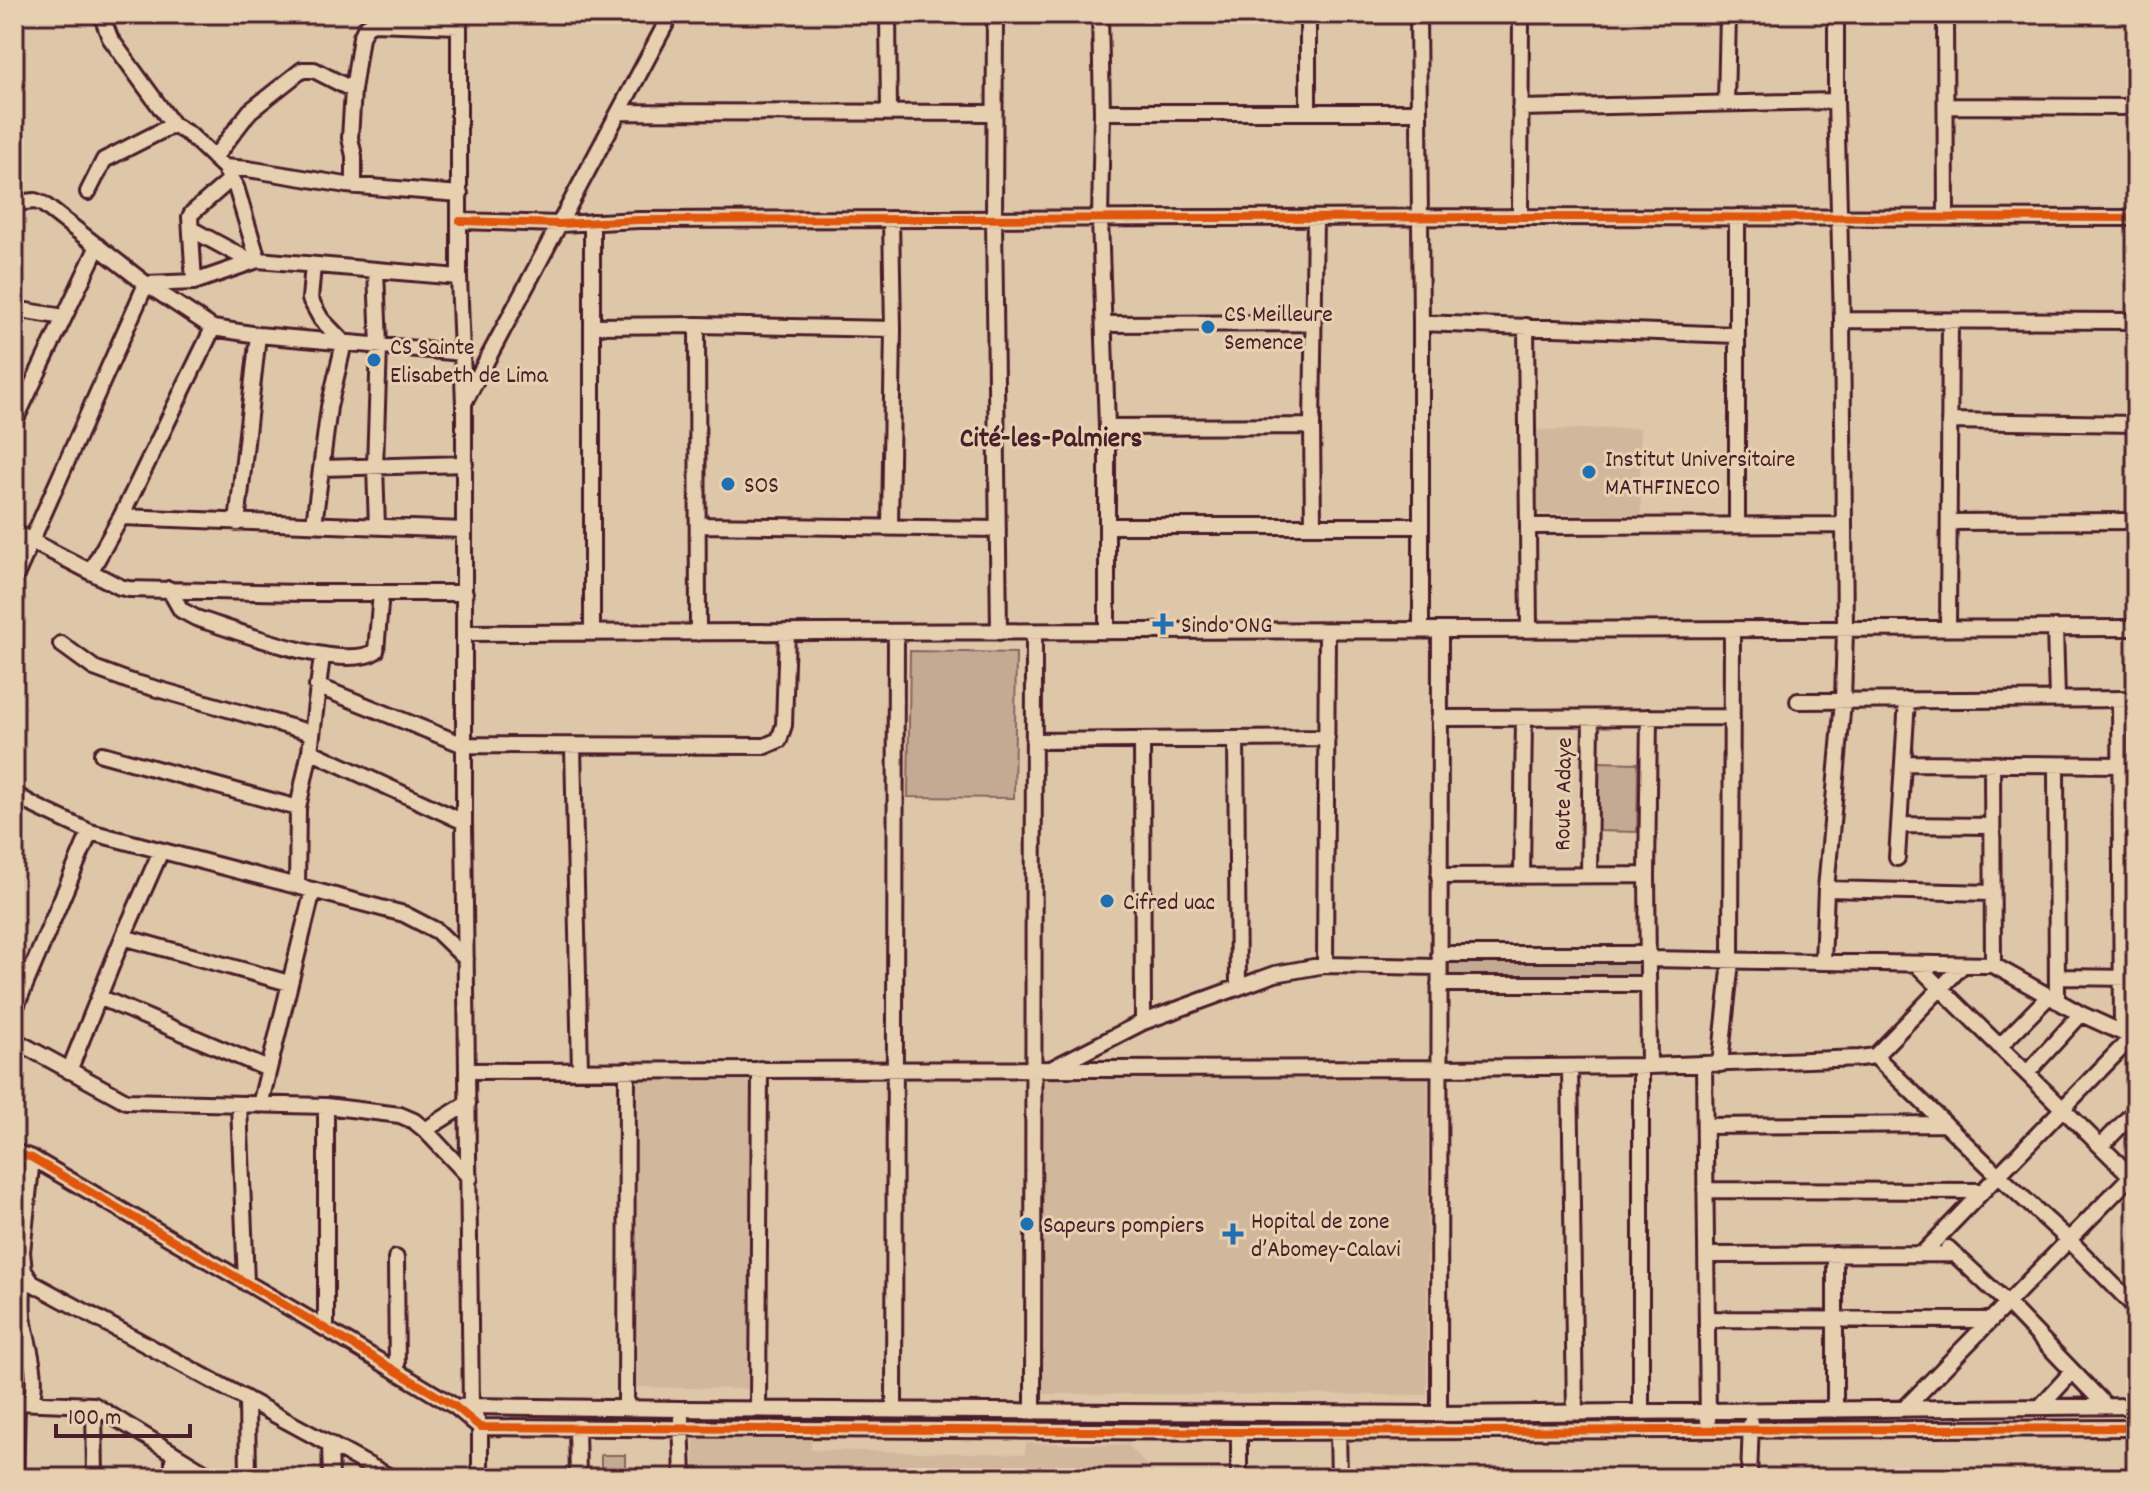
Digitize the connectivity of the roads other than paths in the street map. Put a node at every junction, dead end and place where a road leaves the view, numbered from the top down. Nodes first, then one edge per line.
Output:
1 (101, 14) edge
2 (671, 14) edge
3 (888, 14) edge
4 (995, 14) edge
5 (1100, 14) edge
6 (1250, 14) edge
7 (1308, 14) edge
8 (1418, 14) edge
9 (1521, 14) edge
10 (1728, 14) edge
11 (1836, 14) edge
12 (1945, 14) edge
13 (459, 20) edge
14 (353, 90) junction
15 (1836, 101) junction
16 (1726, 104) junction
17 (1946, 106) junction
18 (2136, 107) edge
19 (1520, 108) junction
20 (619, 112) junction
21 (889, 112) junction
22 (1102, 112) junction
23 (1308, 112) junction
24 (1419, 112) junction
25 (994, 113) junction
26 (173, 125) junction
27 (223, 168) junction
28 (354, 186) junction
29 (88, 192) dead end
30 (460, 194) junction
31 (14, 203) edge
32 (1520, 217) junction
33 (1737, 217) junction
34 (1946, 217) junction
35 (1315, 218) junction
36 (1421, 218) junction
37 (1840, 218) junction
38 (2136, 218) edge
39 (891, 219) junction
40 (994, 219) junction
41 (1100, 219) junction
42 (460, 221) junction
43 (592, 222) junction
44 (560, 224) junction
45 (191, 229) junction
46 (98, 246) junction
47 (255, 261) junction
48 (313, 265) junction
49 (376, 271) junction
50 (459, 277) junction
51 (194, 282) junction
52 (146, 284) junction
53 (14, 309) edge
54 (64, 317) junction
55 (1842, 320) junction
56 (1950, 321) junction
57 (2136, 321) edge
58 (1313, 323) junction
59 (1421, 323) junction
60 (1104, 324) junction
61 (697, 325) junction
62 (593, 326) junction
63 (1526, 326) junction
64 (213, 328) junction
65 (893, 329) junction
66 (258, 335) junction
67 (1736, 335) junction
68 (344, 343) junction
69 (379, 346) junction
70 (463, 353) junction
71 (19, 402) edge
72 (464, 404) junction
73 (1949, 421) junction
74 (14, 423) edge
75 (2136, 424) edge
76 (1312, 426) junction
77 (1107, 427) junction
78 (465, 464) junction
79 (375, 466) junction
80 (322, 468) junction
81 (121, 517) junction
82 (2136, 521) edge
83 (1949, 522) junction
84 (237, 523) junction
85 (314, 524) junction
86 (698, 525) junction
87 (1313, 525) junction
88 (1737, 525) junction
89 (1843, 525) junction
90 (1107, 526) junction
91 (1421, 526) junction
92 (1528, 526) junction
93 (377, 527) junction
94 (890, 527) junction
95 (998, 529) junction
96 (464, 530) junction
97 (14, 532) edge
98 (32, 542) junction
99 (90, 572) junction
100 (14, 580) edge
101 (169, 589) junction
102 (381, 593) junction
103 (465, 593) junction
104 (2055, 628) junction
105 (2136, 628) edge
106 (1732, 629) junction
107 (1845, 629) junction
108 (1948, 629) junction
109 (1421, 630) junction
110 (1440, 630) junction
111 (1529, 630) junction
112 (1107, 631) junction
113 (1327, 631) junction
114 (787, 632) junction
115 (896, 632) junction
116 (999, 632) junction
117 (1034, 632) junction
118 (465, 633) junction
119 (592, 633) junction
120 (698, 633) junction
121 (61, 644) dead end
122 (322, 656) junction
123 (317, 686) junction
124 (2057, 699) junction
125 (2128, 699) edge
126 (1907, 700) junction
127 (1798, 701) dead end
128 (1843, 701) junction
129 (1649, 717) junction
130 (1732, 717) junction
131 (1439, 718) junction
132 (1524, 718) junction
133 (1588, 718) junction
134 (312, 733) junction
135 (1327, 738) junction
136 (1236, 739) junction
137 (1142, 740) junction
138 (1034, 741) junction
139 (464, 745) junction
140 (573, 746) junction
141 (310, 751) junction
142 (102, 754) dead end
143 (1903, 763) junction
144 (1992, 764) junction
145 (2056, 765) junction
146 (2121, 765) junction
147 (14, 794) edge
148 (298, 808) junction
149 (464, 822) junction
150 (1899, 825) junction
151 (1992, 826) junction
152 (90, 832) junction
153 (161, 851) junction
154 (1897, 858) dead end
155 (1585, 873) junction
156 (1522, 875) junction
157 (1647, 875) junction
158 (1439, 876) junction
159 (297, 886) junction
160 (1826, 889) junction
161 (313, 890) junction
162 (1992, 893) junction
163 (2129, 915) edge
164 (123, 937) junction
165 (1649, 957) junction
166 (466, 959) junction
167 (1439, 960) junction
168 (1731, 961) junction
169 (1823, 962) junction
170 (1916, 964) junction
171 (1325, 965) junction
172 (1963, 965) junction
173 (1993, 965) junction
174 (2057, 977) junction
175 (2129, 978) edge
176 (289, 983) junction
177 (1439, 984) junction
178 (1648, 984) junction
179 (1238, 987) junction
180 (1941, 988) junction
181 (99, 997) junction
182 (2052, 999) junction
183 (14, 1011) edge
184 (2081, 1014) junction
185 (1143, 1022) junction
186 (2130, 1036) edge
187 (14, 1040) edge
188 (2000, 1046) junction
189 (1875, 1056) junction
190 (1720, 1064) junction
191 (1704, 1065) junction
192 (1645, 1066) junction
193 (1570, 1067) junction
194 (1439, 1068) junction
195 (268, 1069) junction
196 (760, 1069) junction
197 (580, 1070) junction
198 (627, 1070) junction
199 (895, 1070) junction
200 (1041, 1070) junction
201 (69, 1071) junction
202 (467, 1071) junction
203 (2027, 1073) junction
204 (468, 1103) junction
205 (239, 1104) junction
206 (260, 1105) junction
207 (326, 1106) junction
208 (2063, 1108) junction
209 (2136, 1110) edge
210 (1945, 1124) junction
211 (1705, 1126) junction
212 (425, 1130) junction
213 (2101, 1146) junction
214 (14, 1152) edge
215 (32, 1158) junction
216 (1998, 1175) junction
217 (2134, 1176) edge
218 (470, 1178) junction
219 (1705, 1190) junction
220 (1981, 1191) junction
221 (1937, 1237) junction
222 (2069, 1240) junction
223 (1835, 1254) junction
224 (1922, 1254) junction
225 (1953, 1254) junction
226 (1706, 1255) junction
227 (396, 1258) dead end
228 (24, 1271) junction
229 (246, 1283) junction
230 (2007, 1303) junction
231 (2136, 1308) edge
232 (1707, 1319) junction
233 (1835, 1319) junction
234 (1991, 1320) junction
235 (326, 1329) junction
236 (397, 1372) junction
237 (2072, 1372) junction
238 (247, 1400) junction
239 (21, 1402) edge
240 (94, 1405) junction
241 (2106, 1406) junction
242 (2136, 1406) edge
243 (463, 1407) junction
244 (2040, 1407) junction
245 (626, 1408) junction
246 (681, 1409) junction
247 (758, 1409) junction
248 (1904, 1409) junction
249 (894, 1410) junction
250 (1751, 1410) junction
251 (1835, 1410) junction
252 (1708, 1411) junction
253 (1033, 1412) junction
254 (1641, 1412) junction
255 (1575, 1413) junction
256 (1439, 1414) junction
257 (480, 1427) junction
258 (577, 1427) junction
259 (681, 1428) junction
260 (2136, 1428) edge
261 (1709, 1430) junction
262 (1750, 1430) junction
263 (1338, 1431) junction
264 (1239, 1432) junction
265 (330, 1444) junction
266 (173, 1453) junction
267 (15, 1478) edge
268 (95, 1478) edge
269 (173, 1478) edge
270 (214, 1478) edge
271 (248, 1478) edge
272 (331, 1478) edge
273 (392, 1478) edge
274 (480, 1478) edge
275 (578, 1478) edge
276 (683, 1478) edge
277 (1239, 1478) edge
278 (1339, 1478) edge
279 (1749, 1478) edge

1 - 26 street
2 - 20 street
3 - 21 street
4 - 25 street
5 - 22 street
6 - 7 street
7 - 23 street
8 - 24 street
9 - 19 street
10 - 16 street
11 - 15 street
12 - 17 street
13 - 14 street
13 - 30 street
14 - 27 street
14 - 28 street
15 - 16 street
15 - 37 street
16 - 19 street
17 - 18 street
17 - 34 street
19 - 32 street
20 - 21 street
20 - 44 street
21 - 25 street
22 - 23 street
22 - 41 street
23 - 24 street
24 - 36 street
25 - 40 street
26 - 27 street
26 - 29 street
27 - 28 street
27 - 45 street
27 - 47 street
28 - 30 street
30 - 42 street
31 - 46 street
32 - 33 street
32 - 36 street
33 - 37 street
33 - 67 street
34 - 37 street
34 - 38 street
35 - 36 street
35 - 41 street
35 - 58 street
36 - 59 street
37 - 55 street
39 - 40 street
39 - 43 street
39 - 65 street
40 - 41 street
40 - 95 street
41 - 60 street
42 - 44 street
42 - 50 street
43 - 44 street
43 - 62 street
44 - 72 street
45 - 47 street
45 - 51 street
46 - 52 street
46 - 54 street
47 - 48 street
47 - 51 street
48 - 49 street
48 - 68 street
49 - 50 street
49 - 69 street
50 - 70 street
51 - 52 street
52 - 64 street
52 - 98 street
53 - 54 street
54 - 71 street
55 - 56 street
55 - 89 street
56 - 57 street
56 - 73 street
58 - 60 street
58 - 76 street
59 - 63 street
59 - 91 street
60 - 77 street
61 - 62 street
61 - 65 street
61 - 86 street
62 - 119 street
63 - 67 street
63 - 92 street
64 - 66 street
64 - 81 street
65 - 94 street
66 - 68 street
66 - 84 street
67 - 88 street
68 - 69 street
68 - 80 street
69 - 70 street
69 - 79 street
70 - 72 street
71 - 74 street
72 - 78 street
73 - 75 street
73 - 83 street
76 - 77 street
76 - 87 street
77 - 90 street
78 - 79 street
78 - 96 street
79 - 80 street
79 - 93 street
80 - 85 street
81 - 84 street
81 - 99 street
82 - 83 street
83 - 108 street
84 - 85 street
85 - 93 street
86 - 94 street
86 - 120 street
87 - 90 street
87 - 91 street
88 - 89 street
88 - 92 street
89 - 107 street
90 - 112 street
91 - 109 street
92 - 111 street
93 - 96 street
94 - 95 street
95 - 116 street
96 - 103 street
97 - 98 street
98 - 99 street
98 - 100 street
99 - 101 street
101 - 102 street
101 - 122 street
102 - 103 street
102 - 122 street
103 - 118 street
104 - 105 street
104 - 108 street
104 - 124 street
106 - 107 street
106 - 111 street
106 - 130 street
107 - 108 street
107 - 128 street
109 - 110 street
109 - 113 street
110 - 111 street
110 - 131 street
112 - 113 street
112 - 117 street
113 - 135 street
114 - 115 street
114 - 120 street
114 - 140 street
115 - 116 street
115 - 199 street
116 - 117 street
117 - 138 street
118 - 119 street
118 - 139 street
119 - 120 street
121 - 134 street
122 - 123 street
123 - 134 street
123 - 139 street
124 - 125 street
124 - 126 street
125 - 146 street
126 - 128 street
126 - 143 street
127 - 128 street
128 - 160 street
129 - 130 street
129 - 133 street
129 - 157 street
130 - 168 street
131 - 132 street
131 - 158 street
132 - 133 street
132 - 156 street
133 - 155 street
134 - 141 street
135 - 136 street
135 - 171 street
136 - 137 street
136 - 179 street
137 - 138 street
137 - 185 street
138 - 200 street
139 - 140 street
139 - 149 street
140 - 197 street
141 - 148 street
141 - 149 street
142 - 148 street
143 - 144 street
143 - 150 street
144 - 145 street
144 - 151 street
145 - 146 street
145 - 174 street
146 - 163 street
147 - 152 street
148 - 159 street
149 - 166 street
150 - 151 street
150 - 154 street
151 - 162 street
152 - 153 street
152 - 183 street
153 - 159 street
153 - 164 street
155 - 156 street
155 - 157 street
156 - 158 street
157 - 165 street
158 - 167 street
159 - 161 street
160 - 162 street
160 - 169 street
161 - 166 street
161 - 176 street
162 - 173 street
163 - 175 street
164 - 176 street
164 - 181 street
165 - 167 street
165 - 168 street
165 - 178 street
166 - 202 street
167 - 171 street
167 - 177 street
168 - 169 street
168 - 190 street
169 - 170 street
170 - 172 street
170 - 180 street
171 - 179 street
172 - 173 street
172 - 180 street
173 - 182 street
174 - 175 street
174 - 182 street
175 - 186 street
176 - 195 street
177 - 178 street
177 - 194 street
178 - 192 street
179 - 185 street
180 - 188 street
180 - 189 street
181 - 195 street
181 - 201 street
182 - 184 street
182 - 188 street
184 - 186 street
184 - 203 street
185 - 200 street
186 - 208 street
187 - 201 street
188 - 203 street
189 - 190 street
189 - 210 street
190 - 191 street
191 - 192 street
191 - 211 street
192 - 193 street
192 - 254 street
193 - 194 street
193 - 255 street
194 - 200 street
194 - 256 street
195 - 206 street
196 - 198 street
196 - 199 street
196 - 247 street
197 - 198 street
197 - 202 street
198 - 245 street
199 - 200 street
199 - 249 street
200 - 253 street
201 - 205 street
202 - 204 street
203 - 208 street
204 - 212 street
204 - 218 street
205 - 206 street
205 - 229 street
206 - 207 street
207 - 212 street
207 - 235 street
208 - 213 street
208 - 216 street
209 - 213 street
210 - 211 street
210 - 216 street
211 - 219 street
212 - 218 street
213 - 217 street
214 - 215 street
215 - 228 street
215 - 229 street
216 - 220 street
216 - 222 street
217 - 222 street
218 - 243 street
219 - 220 street
219 - 226 street
220 - 221 street
221 - 224 street
221 - 225 street
222 - 230 street
222 - 231 street
223 - 224 street
223 - 226 street
223 - 233 street
224 - 225 street
225 - 230 street
226 - 232 street
227 - 236 street
228 - 238 street
228 - 239 street
229 - 235 street
230 - 234 street
230 - 237 street
232 - 233 street
232 - 252 street
233 - 234 street
233 - 251 street
234 - 248 street
235 - 236 street
236 - 243 street
237 - 241 street
237 - 244 street
238 - 265 street
238 - 271 street
239 - 240 street
239 - 267 street
240 - 266 street
240 - 268 street
241 - 242 street
241 - 244 street
243 - 245 street
243 - 257 street
244 - 248 street
245 - 246 street
246 - 247 street
246 - 259 street
247 - 249 street
248 - 251 street
249 - 253 street
250 - 251 street
250 - 252 street
250 - 262 street
252 - 254 street
252 - 261 street
253 - 256 street
254 - 255 street
255 - 256 street
257 - 258 street
257 - 274 street
258 - 259 street
258 - 275 street
259 - 264 street
259 - 276 street
260 - 262 street
261 - 262 street
261 - 263 street
262 - 279 street
263 - 264 street
263 - 278 street
264 - 277 street
265 - 272 street
265 - 273 street
266 - 269 street
266 - 270 street

